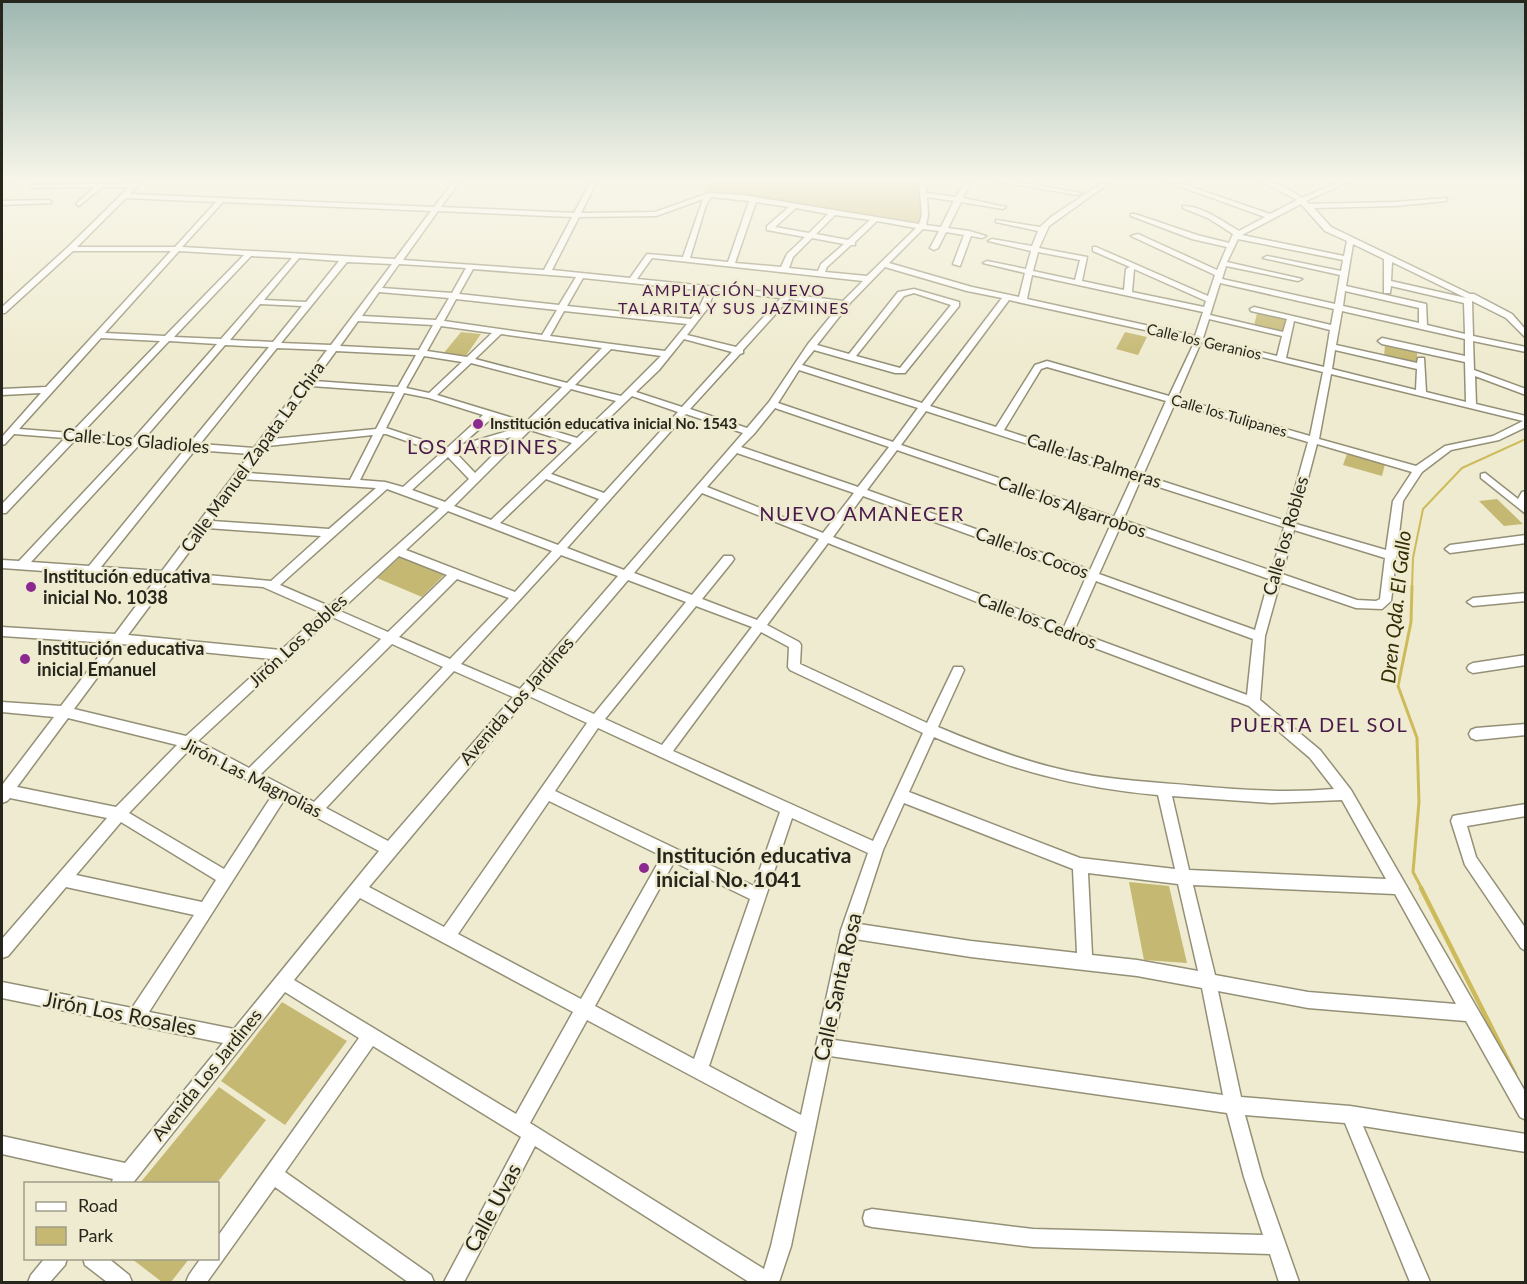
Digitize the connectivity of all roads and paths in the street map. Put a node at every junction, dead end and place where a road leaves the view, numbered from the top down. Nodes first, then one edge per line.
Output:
1 (79, 241) edge
2 (182, 241) edge
3 (413, 241) edge
4 (563, 241) edge
5 (692, 241) edge
6 (738, 241) edge
7 (805, 241) edge
8 (840, 241) edge
9 (907, 241) edge
10 (938, 241) edge
11 (966, 241) edge
12 (1039, 241) edge
13 (1145, 241) edge
14 (1212, 241) edge
15 (1233, 241) edge
16 (1262, 241) edge
17 (1350, 241) joint
18 (992, 242) dead end
19 (852, 243) joint
20 (1271, 243) junction
21 (1230, 245) junction
22 (934, 248) dead end
23 (71, 249) junction
24 (175, 249) junction
25 (1036, 249) junction
26 (1096, 249) dead end
27 (248, 255) junction
28 (296, 258) junction
29 (1268, 258) junction
30 (686, 259) junction
31 (1347, 259) junction
32 (1388, 259) junction
33 (344, 260) junction
34 (397, 262) junction
35 (987, 263) dead end
36 (1223, 263) junction
37 (731, 264) junction
38 (884, 264) junction
39 (957, 264) dead end
40 (1302, 265) junction
41 (471, 266) junction
42 (1130, 269) dead end
43 (784, 270) junction
44 (1032, 271) junction
45 (547, 272) junction
46 (1264, 272) junction
47 (820, 274) junction
48 (1345, 274) junction
49 (581, 275) junction
50 (1218, 277) junction
51 (869, 279) junction
52 (1298, 279) junction
53 (632, 281) junction
54 (1078, 282) junction
55 (1388, 283) junction
56 (1343, 288) junction
57 (712, 289) junction
58 (378, 290) junction
59 (1258, 290) junction
60 (1424, 291) junction
61 (1128, 293) junction
62 (453, 296) junction
63 (788, 296) junction
64 (1006, 298) junction
65 (1295, 298) junction
66 (1387, 298) junction
67 (1470, 299) junction
68 (1210, 300) junction
69 (1022, 301) junction
70 (258, 302) junction
71 (308, 304) junction
72 (845, 304) junction
73 (1423, 306) junction
74 (561, 308) junction
75 (1339, 308) junction
76 (1254, 309) junction
77 (2, 311) edge
78 (1205, 313) junction
79 (356, 318) junction
80 (1291, 318) junction
81 (1384, 318) junction
82 (693, 322) junction
83 (437, 323) junction
84 (1250, 326) junction
85 (1423, 326) junction
86 (1334, 328) junction
87 (500, 331) junction
88 (100, 335) junction
89 (1287, 335) junction
90 (545, 336) junction
91 (682, 336) junction
92 (1526, 336) edge
93 (1470, 337) junction
94 (167, 339) junction
95 (1197, 341) junction
96 (1382, 341) junction
97 (223, 342) junction
98 (274, 345) junction
99 (609, 346) junction
100 (812, 346) junction
101 (1331, 346) junction
102 (333, 348) junction
103 (1420, 349) junction
104 (1526, 350) edge
105 (740, 351) junction
106 (421, 353) junction
107 (667, 354) junction
108 (851, 357) junction
109 (1381, 358) junction
110 (1281, 359) junction
111 (469, 360) junction
112 (1470, 360) junction
113 (797, 366) junction
114 (1421, 367) junction
115 (1328, 371) junction
116 (1470, 371) junction
117 (308, 383) junction
118 (569, 386) junction
119 (50, 390) junction
120 (401, 390) junction
121 (2, 392) edge
122 (1421, 392) junction
123 (1526, 392) edge
124 (431, 396) junction
125 (627, 396) junction
126 (1172, 400) junction
127 (773, 404) junction
128 (1471, 405) junction
129 (926, 407) junction
130 (687, 410) junction
131 (489, 415) junction
132 (1526, 421) edge
133 (527, 429) junction
134 (382, 430) junction
135 (13, 431) junction
136 (999, 431) junction
137 (751, 432) junction
138 (75, 436) junction
139 (1314, 441) junction
140 (2, 442) edge
141 (136, 442) junction
142 (580, 442) junction
143 (194, 446) junction
144 (262, 447) junction
145 (895, 447) junction
146 (736, 449) junction
147 (449, 452) junction
148 (1418, 470) junction
149 (545, 475) junction
150 (1138, 475) junction
151 (240, 476) junction
152 (1485, 477) dead end
153 (474, 478) junction
154 (353, 484) junction
155 (385, 485) junction
156 (701, 489) junction
157 (405, 491) junction
158 (862, 492) junction
159 (1526, 494) edge
160 (606, 498) junction
161 (447, 506) junction
162 (1524, 509) edge
163 (2, 510) edge
164 (1116, 523) junction
165 (206, 524) junction
166 (494, 524) junction
167 (1288, 525) junction
168 (331, 534) junction
169 (826, 539) junction
170 (1526, 539) edge
171 (560, 548) junction
172 (1450, 549) dead end
173 (397, 551) junction
174 (1392, 556) junction
175 (728, 559) dead end
176 (2, 564) edge
177 (22, 565) junction
178 (92, 570) junction
179 (455, 574) junction
180 (627, 574) junction
181 (1093, 574) junction
182 (167, 575) junction
183 (1274, 575) junction
184 (273, 585) junction
185 (517, 597) junction
186 (1526, 597) edge
187 (694, 600) junction
188 (1473, 602) dead end
189 (332, 610) junction
190 (758, 625) junction
191 (2, 630) edge
192 (1066, 633) junction
193 (1259, 636) junction
194 (392, 638) junction
195 (119, 639) junction
196 (283, 656) junction
197 (1526, 660) edge
198 (453, 665) junction
199 (1473, 668) dead end
200 (958, 670) dead end
201 (523, 692) junction
202 (1253, 702) junction
203 (2, 707) edge
204 (64, 712) junction
205 (596, 721) junction
206 (1526, 729) edge
207 (929, 730) junction
208 (1476, 734) dead end
209 (188, 742) junction
210 (664, 753) junction
211 (250, 776) junction
212 (1163, 789) junction
213 (3, 792) edge
214 (282, 792) junction
215 (546, 793) junction
216 (1346, 794) junction
217 (902, 796) junction
218 (315, 810) junction
219 (1526, 810) edge
220 (787, 811) junction
221 (119, 814) junction
222 (390, 849) junction
223 (876, 850) junction
224 (670, 855) junction
225 (1080, 865) junction
226 (1182, 877) junction
227 (226, 878) junction
228 (63, 879) junction
229 (1399, 887) junction
230 (358, 889) junction
231 (758, 895) junction
232 (205, 910) junction
233 (849, 930) junction
234 (447, 936) junction
235 (1526, 943) edge
236 (2, 950) edge
237 (1085, 962) junction
238 (1208, 980) junction
239 (283, 982) junction
240 (2, 990) edge
241 (585, 1010) junction
242 (1468, 1013) junction
243 (136, 1017) junction
244 (371, 1035) junction
245 (238, 1038) junction
246 (823, 1047) junction
247 (699, 1070) junction
248 (1234, 1105) junction
249 (1526, 1111) edge
250 (1350, 1115) junction
251 (806, 1127) junction
252 (525, 1130) junction
253 (1526, 1143) edge
254 (2, 1145) edge
255 (273, 1174) junction
256 (124, 1178) edge
257 (872, 1218) dead end
258 (1275, 1245) junction
259 (219, 1251) edge
260 (56, 1260) edge
261 (94, 1260) edge
262 (212, 1260) edge
263 (38, 1282) edge
264 (122, 1282) edge
265 (196, 1282) edge
266 (424, 1282) edge
267 (454, 1282) edge
268 (768, 1282) edge
269 (1289, 1282) edge
270 (1420, 1282) edge

1 - 23 street
2 - 24 street
3 - 34 street, Calle Manuel Zapata La Chira
4 - 45 street
5 - 30 street
6 - 37 street
7 - 43 street
8 - 19 street
9 - 38 street, Avenida Los Jardines
10 - 22 street
11 - 39 street
12 - 25 street
13 - 50 street
14 - 21 street
15 - 21 street
16 - 20 street
17 - 31 street, Calle los Robles
17 - 32 street
18 - 25 street
19 - 47 street
20 - 29 street
20 - 31 street
21 - 36 street
23 - 24 street
23 - 77 street
24 - 27 street
24 - 88 street
25 - 44 street
25 - 54 street
26 - 68 street
27 - 28 street
27 - 94 street
28 - 33 street
28 - 70 street
29 - 40 street
29 - 46 street
30 - 37 street
30 - 53 street
31 - 48 street, Calle los Robles
32 - 55 street
32 - 67 street
33 - 34 street
33 - 71 street
34 - 41 street
34 - 58 street, Calle Manuel Zapata La Chira
35 - 44 street
36 - 46 street
36 - 50 street
37 - 43 street
38 - 51 street, Avenida Los Jardines
38 - 64 street, Calle los Geranios
40 - 48 street
40 - 52 street
41 - 45 street
41 - 62 street
42 - 61 street
43 - 47 street
44 - 54 street
44 - 69 street
45 - 49 street
46 - 52 street
47 - 51 street
48 - 56 street, Calle los Robles
49 - 53 street
49 - 74 street
50 - 59 street
50 - 68 street
51 - 72 street, Avenida Los Jardines
52 - 65 street
53 - 57 street
54 - 61 street
55 - 60 street
55 - 66 street
56 - 66 street
56 - 75 street, Calle los Robles
57 - 63 street
57 - 82 street
58 - 62 street
58 - 79 street, Calle Manuel Zapata La Chira
59 - 65 street
59 - 76 street
60 - 67 street
60 - 73 street
61 - 78 street
62 - 74 street
62 - 83 street
63 - 72 street
63 - 105 street
64 - 69 street, Calle los Geranios
64 - 129 street
65 - 75 street
66 - 73 street
67 - 92 street
67 - 93 street
68 - 78 street
69 - 95 street, Calle los Geranios
70 - 71 street
70 - 97 street
71 - 98 street
72 - 100 street, Avenida Los Jardines
73 - 85 street
74 - 82 street
74 - 90 street
75 - 81 street
75 - 86 street, Calle los Robles
76 - 80 street
76 - 84 street
78 - 84 street
78 - 95 street
79 - 83 street
79 - 102 street, Calle Manuel Zapata La Chira
80 - 86 street
80 - 89 street
81 - 85 street
81 - 96 street
82 - 91 street
83 - 87 street
83 - 106 street
84 - 89 street
85 - 93 street
86 - 101 street, Calle los Robles
87 - 90 street
87 - 111 street
88 - 94 street
88 - 119 street
89 - 110 street
90 - 99 street
91 - 105 street
91 - 107 street
93 - 104 street
93 - 112 street
94 - 97 street
94 - 138 street
95 - 110 street, Calle los Geranios
95 - 126 street
96 - 103 street
96 - 109 street
97 - 98 street
97 - 141 street
98 - 102 street
98 - 143 street
99 - 107 street
99 - 118 street, Jirón Los Robles
100 - 108 street
100 - 113 street, Avenida Los Jardines
101 - 109 street
101 - 115 street, Calle los Robles
102 - 106 street
102 - 117 street, Calle Manuel Zapata La Chira
103 - 112 street
103 - 114 street
105 - 130 street
106 - 111 street
106 - 120 street
107 - 125 street
108 - 108 street
109 - 114 street
110 - 115 street, Calle los Geranios
111 - 118 street
111 - 124 street
112 - 116 street
113 - 127 street, Avenida Los Jardines
113 - 129 street, Calle las Palmeras
114 - 122 street
115 - 122 street, Calle los Geranios
115 - 139 street, Calle los Robles
116 - 123 street
116 - 128 street
117 - 120 street
117 - 144 street, Calle Manuel Zapata La Chira
118 - 125 street
118 - 133 street, Jirón Los Robles
119 - 121 street
119 - 135 street
120 - 124 street
120 - 134 street
122 - 128 street, Calle los Geranios
124 - 131 street
125 - 130 street
125 - 142 street
126 - 136 street, Calle los Tulipanes
126 - 139 street, Calle los Tulipanes
126 - 150 street
127 - 137 street, Avenida Los Jardines
127 - 145 street, Calle los Algarrobos
128 - 132 street, Calle los Geranios
129 - 136 street, Calle las Palmeras
129 - 145 street
130 - 137 street
130 - 160 street
131 - 133 street
131 - 147 street
132 - 148 street
133 - 142 street
133 - 147 street
133 - 153 street, Jirón Los Robles
134 - 144 street, Calle Los Gladioles
134 - 147 street
134 - 154 street
135 - 138 street, Calle Los Gladioles
135 - 140 street
136 - 150 street, Calle las Palmeras
137 - 146 street, Avenida Los Jardines
138 - 141 street, Calle Los Gladioles
138 - 163 street
139 - 148 street, Calle los Tulipanes
139 - 167 street, Calle los Robles
141 - 143 street, Calle Los Gladioles
141 - 177 street
142 - 149 street
143 - 144 street, Calle Los Gladioles
143 - 178 street
144 - 151 street, Calle Manuel Zapata La Chira
145 - 158 street
145 - 164 street, Calle los Algarrobos
146 - 156 street, Avenida Los Jardines
146 - 158 street, Calle los Cocos
147 - 153 street
147 - 157 street
148 - 174 street
149 - 160 street
149 - 166 street
150 - 164 street
150 - 167 street, Calle las Palmeras
151 - 154 street
151 - 165 street, Calle Manuel Zapata La Chira
152 - 162 street
153 - 161 street, Jirón Los Robles
154 - 155 street
155 - 157 street
155 - 168 street
156 - 169 street, Calle los Cedros
156 - 180 street, Avenida Los Jardines
157 - 161 street
158 - 169 street
158 - 181 street, Calle los Cocos
159 - 162 street
160 - 171 street
161 - 166 street
161 - 173 street, Jirón Los Robles
164 - 181 street
164 - 183 street, Calle los Algarrobos
165 - 168 street
165 - 182 street, Calle Manuel Zapata La Chira
166 - 171 street
167 - 174 street, Calle las Palmeras
167 - 183 street, Calle los Robles
168 - 184 street
169 - 190 street
169 - 192 street, Calle los Cedros
170 - 172 street
171 - 180 street
171 - 185 street
173 - 179 street
173 - 189 street, Jirón Los Robles
174 - 183 street, Calle los Algarrobos
175 - 187 street
176 - 177 street
177 - 178 street
178 - 182 street
179 - 185 street
179 - 194 street
180 - 187 street
180 - 201 street, Avenida Los Jardines
181 - 192 street
181 - 193 street, Calle los Cocos
182 - 184 street
182 - 195 street, Calle Manuel Zapata La Chira
183 - 193 street, Calle los Robles
184 - 189 street
185 - 198 street
186 - 188 street
187 - 190 street
187 - 205 street
189 - 194 street
189 - 196 street, Jirón Los Robles
190 - 207 street
190 - 210 street
191 - 195 street
192 - 202 street, Calle los Cedros
193 - 202 street, Calle los Robles
194 - 198 street
194 - 211 street
195 - 196 street
195 - 204 street, Calle Manuel Zapata La Chira
196 - 209 street, Jirón Los Robles
197 - 199 street
198 - 201 street
198 - 218 street
200 - 207 street, Calle Santa Rosa
201 - 205 street
201 - 222 street, Avenida Los Jardines
202 - 216 street, Calle los Cedros
203 - 204 street, Jirón Las Magnolias
204 - 209 street, Jirón Las Magnolias
204 - 213 street, Calle Manuel Zapata La Chira
205 - 210 street
205 - 215 street
206 - 208 street
207 - 212 street
207 - 217 street, Calle Santa Rosa
209 - 211 street, Jirón Las Magnolias
209 - 221 street, Jirón Los Robles
210 - 220 street
211 - 214 street, Jirón Las Magnolias
212 - 216 street
212 - 226 street
213 - 221 street
214 - 218 street, Jirón Las Magnolias
214 - 227 street
215 - 224 street
215 - 234 street
216 - 229 street, Calle los Cedros
217 - 223 street, Calle Santa Rosa
217 - 225 street
218 - 222 street, Jirón Las Magnolias
219 - 235 street
220 - 223 street
220 - 231 street
221 - 227 street
221 - 228 street, Jirón Los Robles
222 - 230 street, Avenida Los Jardines
223 - 233 street, Calle Santa Rosa
224 - 231 street
224 - 241 street, Calle Uvas
225 - 226 street
225 - 237 street
226 - 229 street
226 - 238 street
227 - 232 street
228 - 232 street
228 - 236 street, Jirón Los Robles
229 - 242 street, Calle los Cedros
230 - 234 street
230 - 239 street, Avenida Los Jardines
231 - 247 street
232 - 243 street
233 - 237 street
233 - 246 street, Calle Santa Rosa
234 - 241 street
237 - 238 street
238 - 242 street
238 - 248 street
239 - 244 street
239 - 245 street, Avenida Los Jardines
240 - 243 street, Jirón Los Rosales
241 - 247 street
241 - 252 street, Calle Uvas
242 - 249 street, Calle los Cedros
243 - 245 street, Jirón Los Rosales
244 - 252 street
244 - 255 street
245 - 256 street, Avenida Los Jardines
246 - 248 street
246 - 251 street, Calle Santa Rosa
247 - 251 street
248 - 250 street
248 - 258 street
250 - 253 street
250 - 270 street
251 - 268 street, Calle Santa Rosa
252 - 267 street, Calle Uvas
252 - 268 street
254 - 256 street
255 - 259 street
255 - 266 street
257 - 258 street
258 - 269 street
260 - 263 street
261 - 264 street
262 - 265 street

